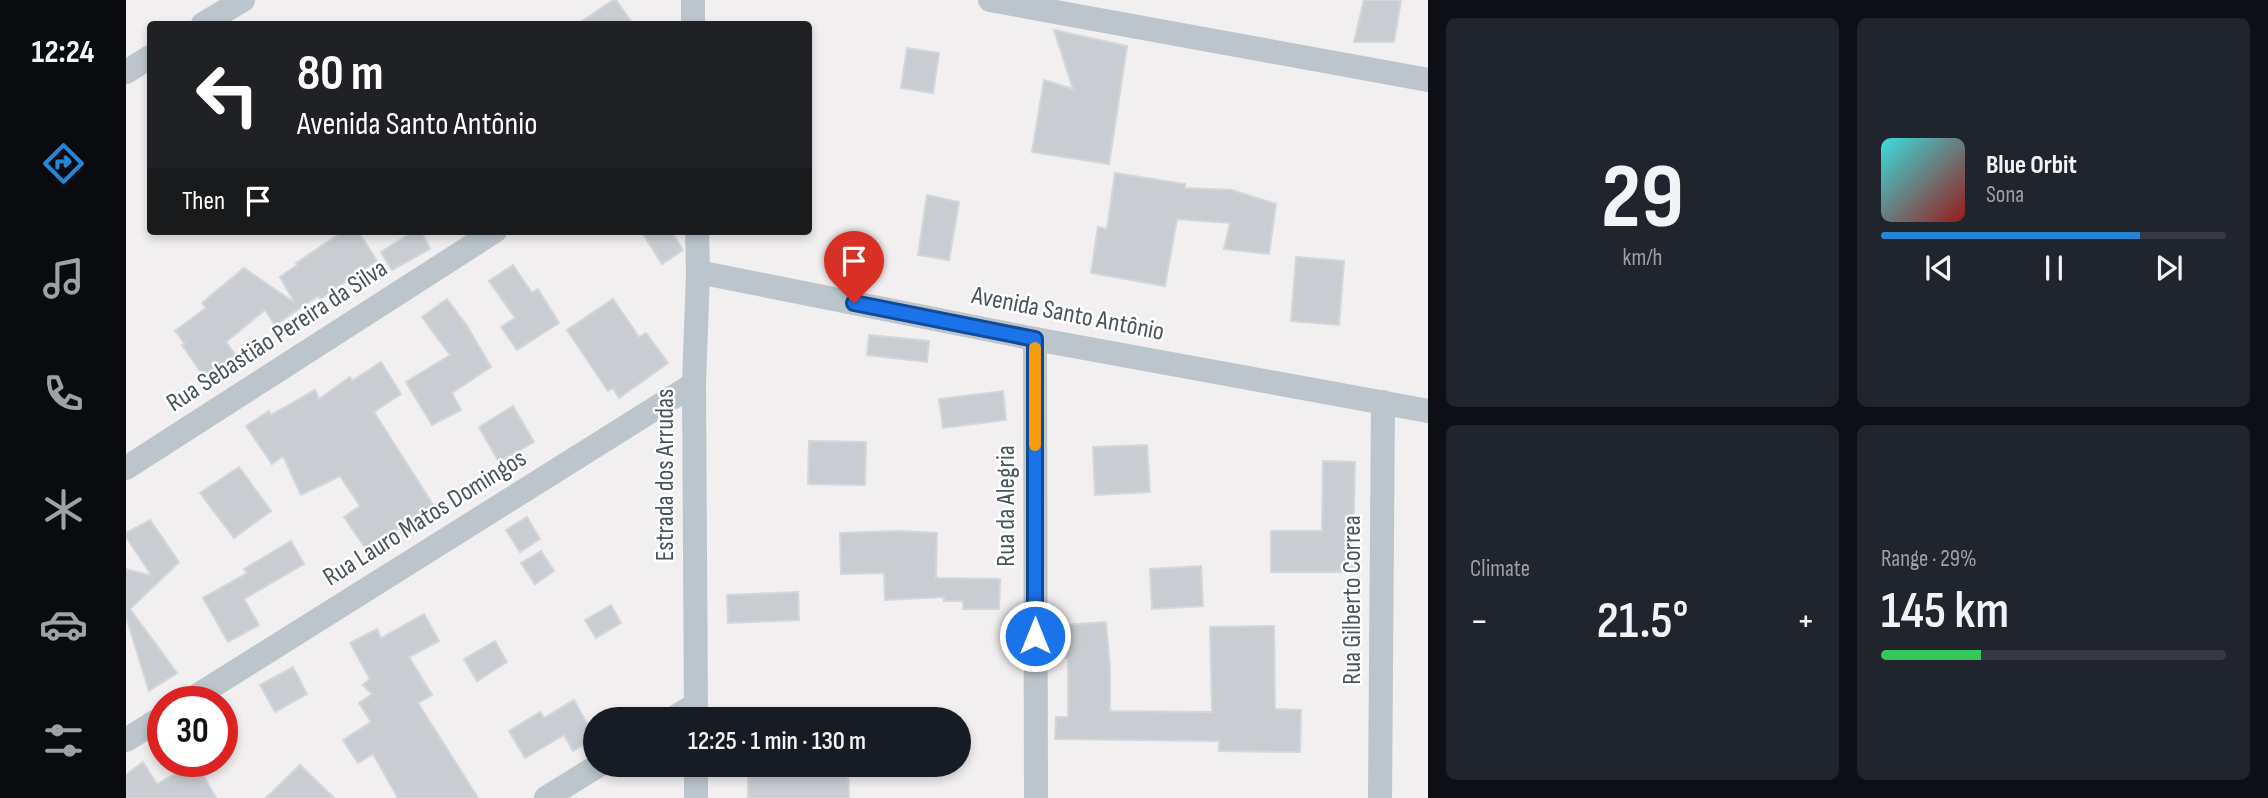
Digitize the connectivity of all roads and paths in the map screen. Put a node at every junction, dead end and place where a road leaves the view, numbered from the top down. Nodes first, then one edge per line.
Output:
1 (243, 0) edge
2 (693, 0) edge
3 (990, 0) edge
4 (208, 21) edge
5 (693, 21) edge
6 (147, 59) edge
7 (126, 72) edge
8 (1428, 80) edge
9 (489, 235) edge
10 (696, 235) edge
11 (698, 272) junction
12 (1035, 339) junction
13 (694, 384) junction
14 (1382, 402) junction
15 (1428, 411) edge
16 (126, 468) edge
17 (213, 686) edge
18 (696, 707) edge
19 (147, 727) edge
20 (126, 740) edge
21 (583, 775) edge
22 (696, 777) edge
23 (546, 798) edge
24 (696, 798) edge
25 (1036, 798) edge
26 (1380, 798) edge

1 - 4 street
2 - 5 street
3 - 8 street
6 - 7 street
9 - 16 street, Rua Sebastião Pereira da Silva
10 - 11 street, Estrada dos Arrudas
11 - 12 street, Avenida Santo Antônio
11 - 13 street, Estrada dos Arrudas
12 - 14 street, Avenida Santo Antônio
12 - 25 street, Rua da Alegria
13 - 17 street, Rua Lauro Matos Domingos
13 - 18 street, Estrada dos Arrudas
14 - 15 street, Avenida Santo Antônio
14 - 26 street, Rua Gilberto Correa
19 - 20 street
21 - 23 street
22 - 24 street

